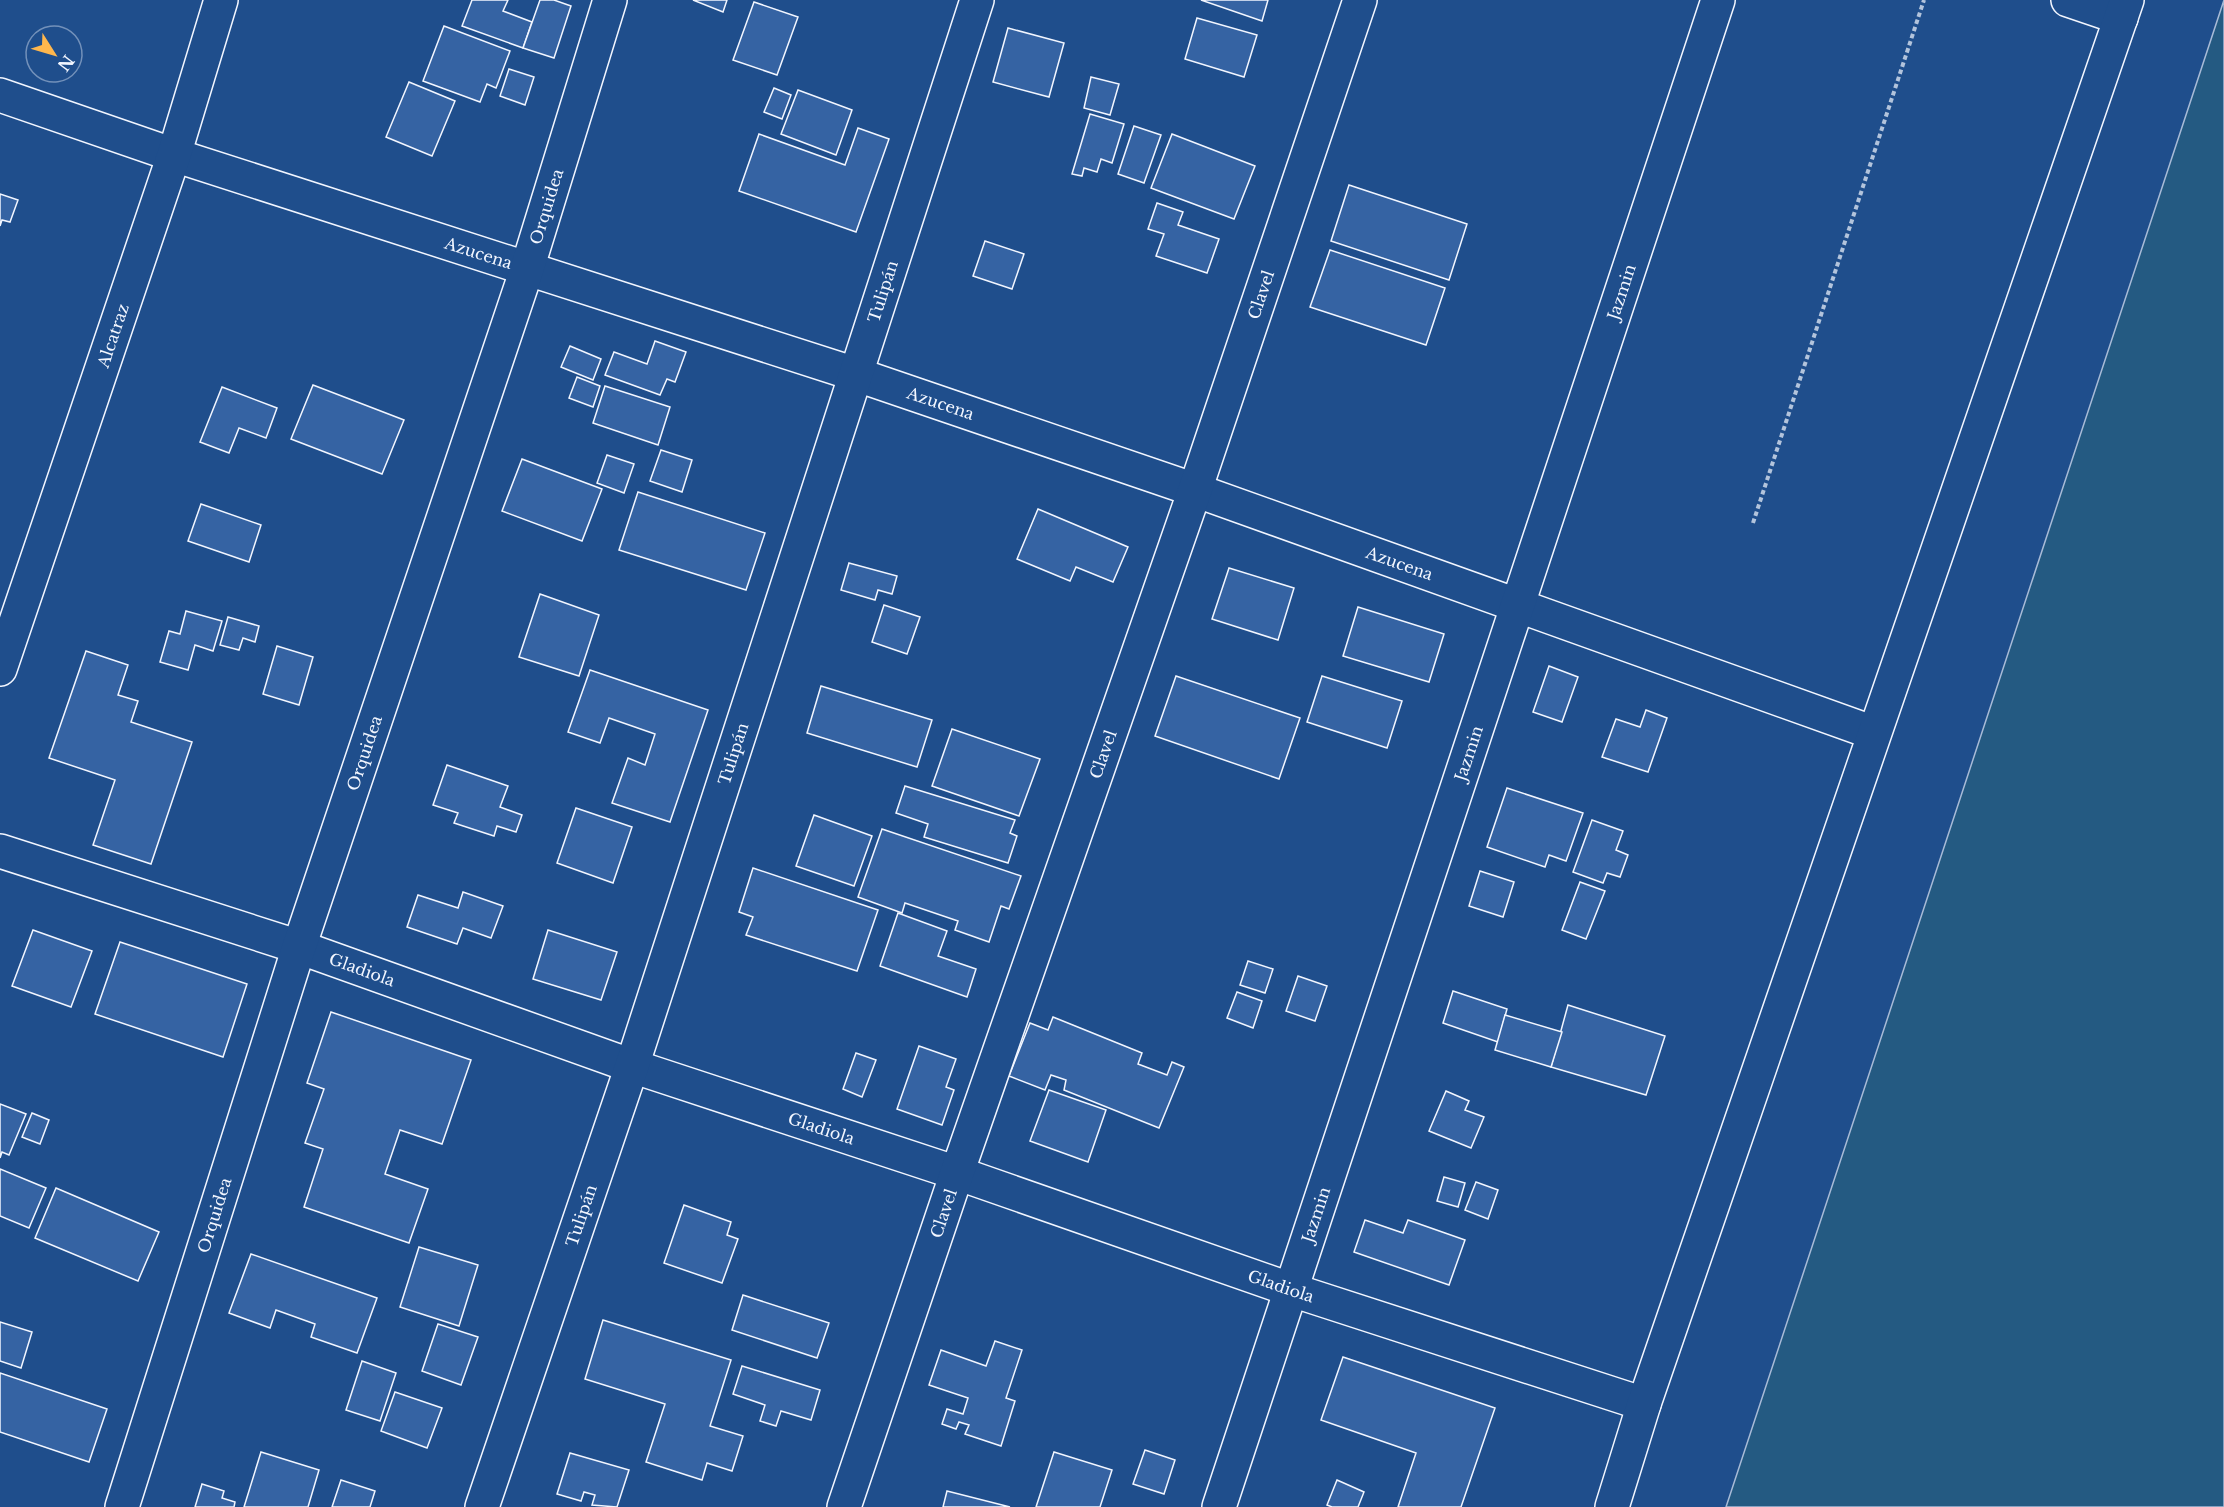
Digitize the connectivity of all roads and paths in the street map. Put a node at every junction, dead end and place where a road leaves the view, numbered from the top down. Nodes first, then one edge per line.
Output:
1 (221, 0) edge
2 (610, 0) edge
3 (977, 0) edge
4 (1360, 0) edge
5 (1718, 0) edge
6 (1924, 0) edge
7 (2068, 0) edge
8 (2124, 9) edge
9 (0, 95) edge
10 (174, 154) junction
11 (527, 269) junction
12 (855, 374) junction
13 (1195, 490) junction
14 (1752, 523) dead end
15 (1518, 607) junction
16 (0, 669) edge
17 (1874, 733) junction
18 (0, 851) edge
19 (299, 947) junction
20 (632, 1066) junction
21 (957, 1173) junction
22 (1292, 1290) junction
23 (1644, 1404) junction
24 (122, 1507) edge
25 (482, 1507) edge
26 (844, 1507) edge
27 (1219, 1507) edge
28 (1612, 1507) edge

1 - 10 street, Alcatraz
2 - 11 street, Orquidea
3 - 12 street, Tulipán
4 - 13 street, Clavel
5 - 15 street, Jazmin
6 - 14 path
7 - 8 street
8 - 17 street
9 - 10 street, Azucena
10 - 11 street, Azucena
10 - 16 street, Alcatraz
11 - 12 street, Azucena
11 - 19 street, Orquidea
12 - 13 street, Azucena
12 - 20 street, Tulipán
13 - 15 street, Azucena
13 - 21 street, Clavel
15 - 17 street, Azucena
15 - 22 street, Jazmin
17 - 23 street
18 - 19 street, Gladiola
19 - 20 street, Gladiola
19 - 24 street, Orquidea
20 - 21 street, Gladiola
20 - 25 street, Tulipán
21 - 22 street, Gladiola
21 - 26 street, Clavel
22 - 23 street, Gladiola
22 - 27 street, Jazmin
23 - 28 street

